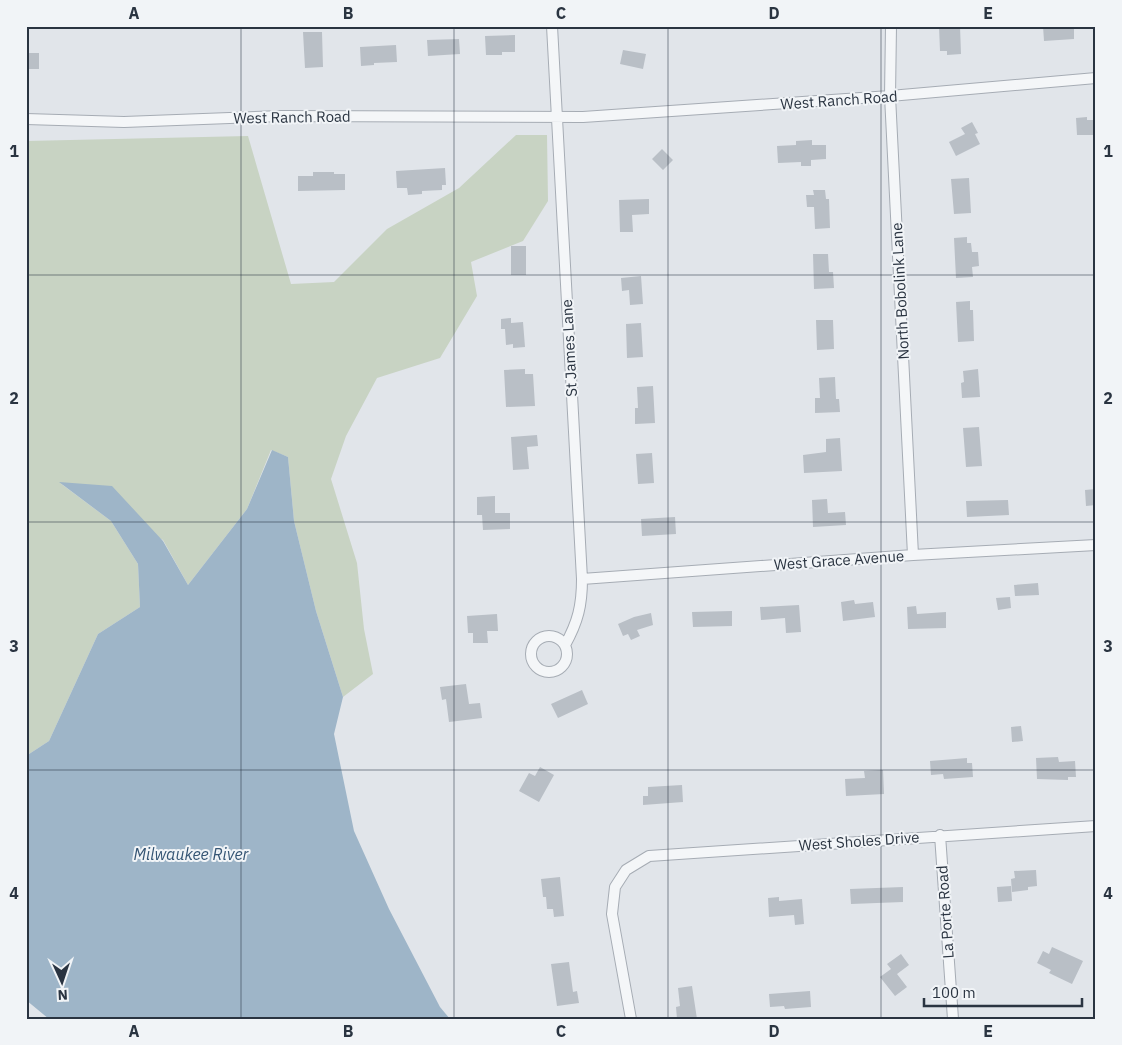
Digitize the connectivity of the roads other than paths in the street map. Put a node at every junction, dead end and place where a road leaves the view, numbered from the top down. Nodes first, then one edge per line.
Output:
1 (552, 26) edge
2 (891, 26) edge
3 (1096, 78) edge
4 (890, 96) junction
5 (557, 117) junction
6 (26, 119) edge
7 (1096, 545) edge
8 (913, 555) junction
9 (582, 578) junction
10 (565, 645) dead end
11 (1096, 826) edge
12 (940, 835) junction
13 (631, 1019) edge
14 (953, 1019) edge

1 - 5 street, St James Lane
2 - 4 street, North Bobolink Lane
3 - 4 street, West Ranch Road
4 - 5 street, West Ranch Road
4 - 8 street, North Bobolink Lane
5 - 6 street, West Ranch Road
5 - 9 street, St James Lane
7 - 8 street, West Grace Avenue
8 - 9 street, West Grace Avenue
9 - 10 street, St James Lane
11 - 12 street, West Sholes Drive
12 - 13 street, West Sholes Drive
12 - 14 street, La Porte Road

